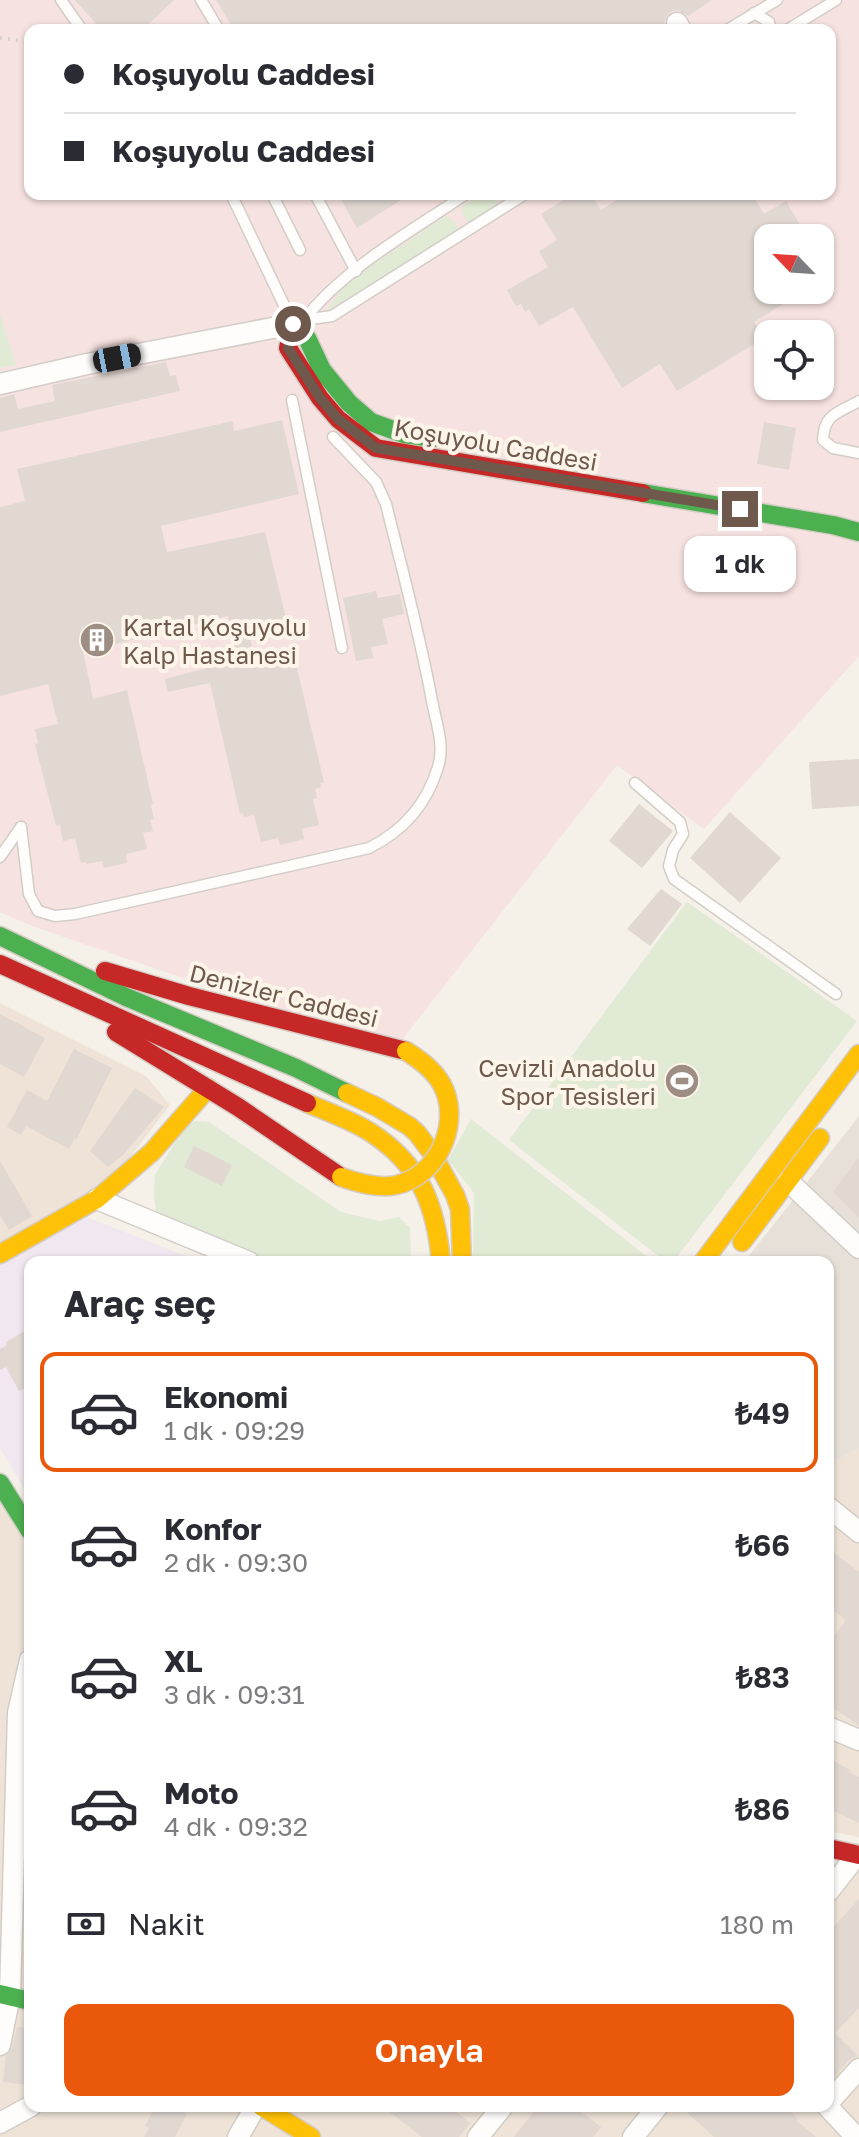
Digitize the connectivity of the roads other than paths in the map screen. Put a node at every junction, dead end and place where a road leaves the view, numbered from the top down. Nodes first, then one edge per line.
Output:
1 (61, 0) edge
2 (201, 0) edge
3 (777, 0) edge
4 (836, 0) edge
5 (754, 13) junction
6 (78, 24) edge
7 (215, 24) edge
8 (737, 24) edge
9 (770, 24) edge
10 (797, 24) edge
11 (234, 200) edge
12 (275, 200) edge
13 (318, 200) edge
14 (457, 200) edge
15 (514, 201) edge
16 (300, 250) dead end
17 (356, 271) junction
18 (299, 322) junction
19 (0, 384) edge
20 (292, 400) dead end
21 (859, 402) edge
22 (333, 437) dead end
23 (449, 441) dead end
24 (859, 453) edge
25 (704, 485) dead end
26 (859, 514) edge
27 (859, 532) edge
28 (342, 648) dead end
29 (635, 783) dead end
30 (0, 857) edge
31 (0, 936) edge
32 (26, 949) junction
33 (3, 965) edge
34 (836, 994) dead end
35 (859, 1054) edge
36 (208, 1088) junction
37 (842, 1107) dead end
38 (780, 1175) junction
39 (97, 1199) junction
40 (859, 1248) edge
41 (735, 1250) dead end
42 (0, 1254) edge
43 (235, 1256) edge
44 (440, 1256) edge
45 (462, 1256) edge
46 (708, 1256) edge
47 (0, 1483) edge
48 (834, 1512) edge
49 (24, 1521) edge
50 (859, 1532) edge
51 (24, 1677) edge
52 (12, 1712) edge
53 (834, 1730) edge
54 (859, 1740) edge
55 (834, 1849) edge
56 (858, 1855) edge
57 (834, 1885) edge
58 (13, 1997) edge
59 (0, 2045) edge
60 (859, 2069) edge
61 (834, 2096) edge
62 (24, 2110) edge
63 (254, 2112) edge
64 (269, 2112) edge
65 (498, 2112) edge
66 (653, 2112) edge
67 (834, 2112) edge
68 (0, 2123) edge
69 (238, 2137) edge
70 (311, 2137) edge
71 (478, 2137) edge
72 (633, 2137) edge
73 (856, 2137) edge

1 - 6 lane
2 - 7 lane
3 - 5 lane
4 - 10 lane
5 - 8 lane
5 - 9 lane
11 - 18 lane
12 - 16 lane
13 - 17 lane
14 - 17 lane
15 - 18 lane
17 - 18 lane
18 - 19 street
18 - 23 main road, Koşuyolu Caddesi
18 - 27 main road, Koşuyolu Caddesi
20 - 28 lane
21 - 24 lane
22 - 30 lane
25 - 26 main road
29 - 34 lane
31 - 32 main road, Denizler Caddesi
32 - 36 main road, Denizler Caddesi, bridge
32 - 45 main road, Denizler Caddesi
33 - 36 main road, Denizler Caddesi
33 - 44 main road, Denizler Caddesi
35 - 38 main road
36 - 39 main road
37 - 38 main road
38 - 40 street
38 - 41 main road
38 - 46 main road
39 - 42 main road
39 - 43 street
47 - 49 main road
48 - 50 street
51 - 52 street
52 - 58 street
53 - 54 street
55 - 56 main road
56 - 57 street
58 - 59 street
60 - 61 street
62 - 68 street
63 - 69 street
64 - 70 main road
65 - 71 street
66 - 72 street
67 - 73 street

